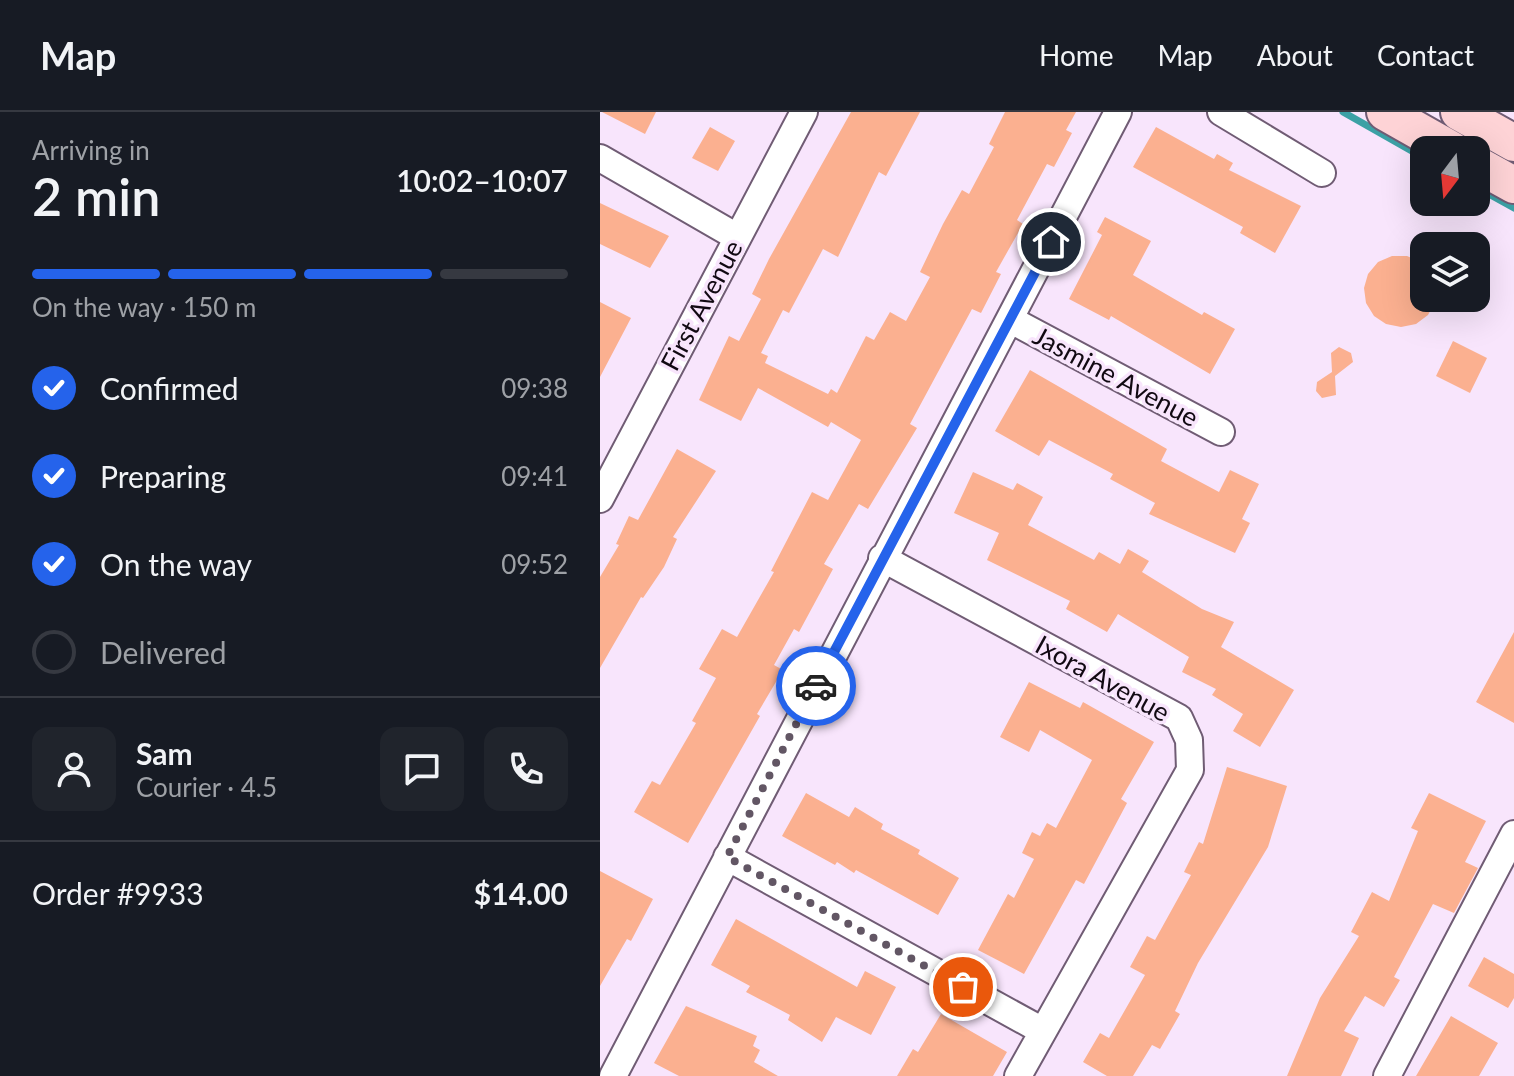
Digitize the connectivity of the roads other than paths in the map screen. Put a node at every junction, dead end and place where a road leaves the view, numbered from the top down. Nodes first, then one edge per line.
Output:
1 (804, 112) edge
2 (1118, 112) edge
3 (1221, 112) edge
4 (1385, 112) edge
5 (1459, 112) edge
6 (1427, 136) edge
7 (1514, 143) edge
8 (600, 158) edge
9 (1490, 172) edge
10 (1322, 173) dead end
11 (1514, 185) edge
12 (737, 237) junction
13 (1011, 320) junction
14 (1221, 432) dead end
15 (600, 499) edge
16 (882, 558) junction
17 (1514, 834) edge
18 (727, 857) junction
19 (1041, 1030) junction
20 (613, 1076) edge
21 (1018, 1076) edge
22 (1387, 1076) edge

1 - 12 street, First Avenue
2 - 13 street
3 - 10 street
4 - 6 street
5 - 7 street
8 - 12 street
9 - 11 street
12 - 15 street, First Avenue
13 - 14 street, Jasmine Avenue
13 - 16 street
16 - 18 street
16 - 19 street, Ixora Avenue
17 - 22 street
18 - 19 street
18 - 20 street
19 - 21 street, Ixora Avenue

